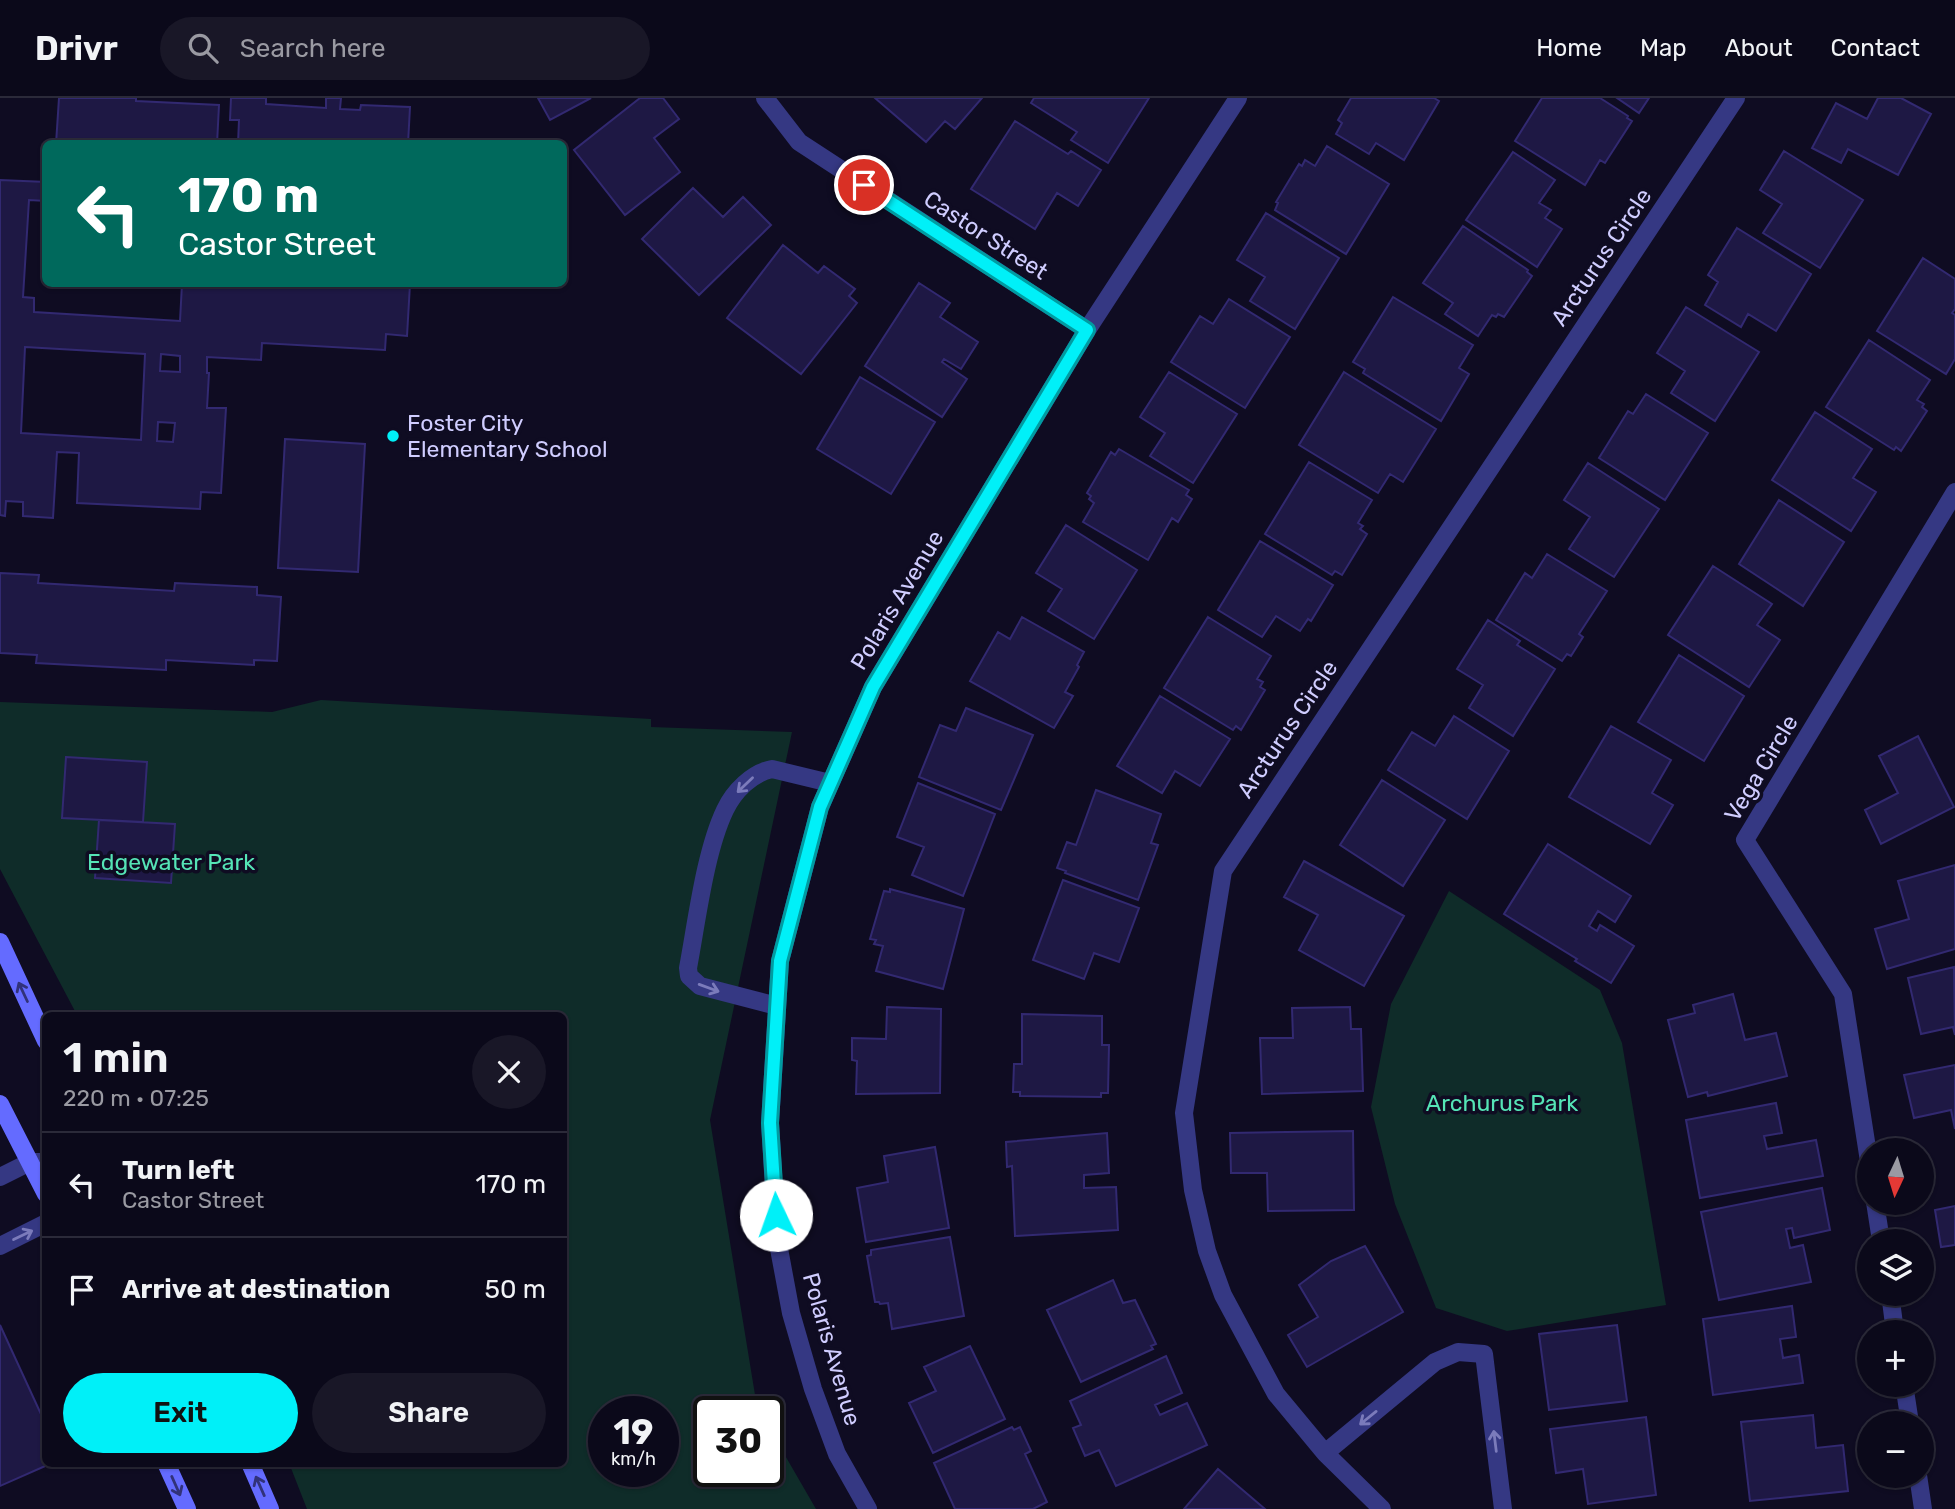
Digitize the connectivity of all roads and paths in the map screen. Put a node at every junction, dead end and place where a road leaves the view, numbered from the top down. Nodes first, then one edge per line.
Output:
1 (765, 98) edge
2 (1238, 98) edge
3 (1737, 98) edge
4 (1087, 330) junction
5 (1955, 492) edge
6 (831, 783) junction
7 (0, 942) edge
8 (777, 1006) junction
9 (42, 1032) edge
10 (0, 1104) edge
11 (1865, 1138) edge
12 (38, 1162) edge
13 (0, 1177) edge
14 (42, 1225) edge
15 (0, 1246) edge
16 (1325, 1453) junction
17 (168, 1467) edge
18 (252, 1467) edge
19 (1920, 1488) edge
20 (187, 1509) edge
21 (270, 1509) edge
22 (868, 1509) edge
23 (1382, 1509) edge
24 (1503, 1509) edge
25 (1923, 1509) edge

1 - 4 street, Castor Street
2 - 4 street, Polaris Avenue
3 - 16 street, Arcturus Circle
4 - 6 street, Polaris Avenue
5 - 11 street, Vega Circle
6 - 8 street, Polaris Avenue
6 -> 8 street
9 -> 7 main road
8 - 22 street, Polaris Avenue
10 - 12 main road
12 - 13 street
15 -> 14 street
16 - 23 street, Arcturus Circle
24 -> 16 street
17 -> 20 main road
21 -> 18 main road
19 - 25 street

